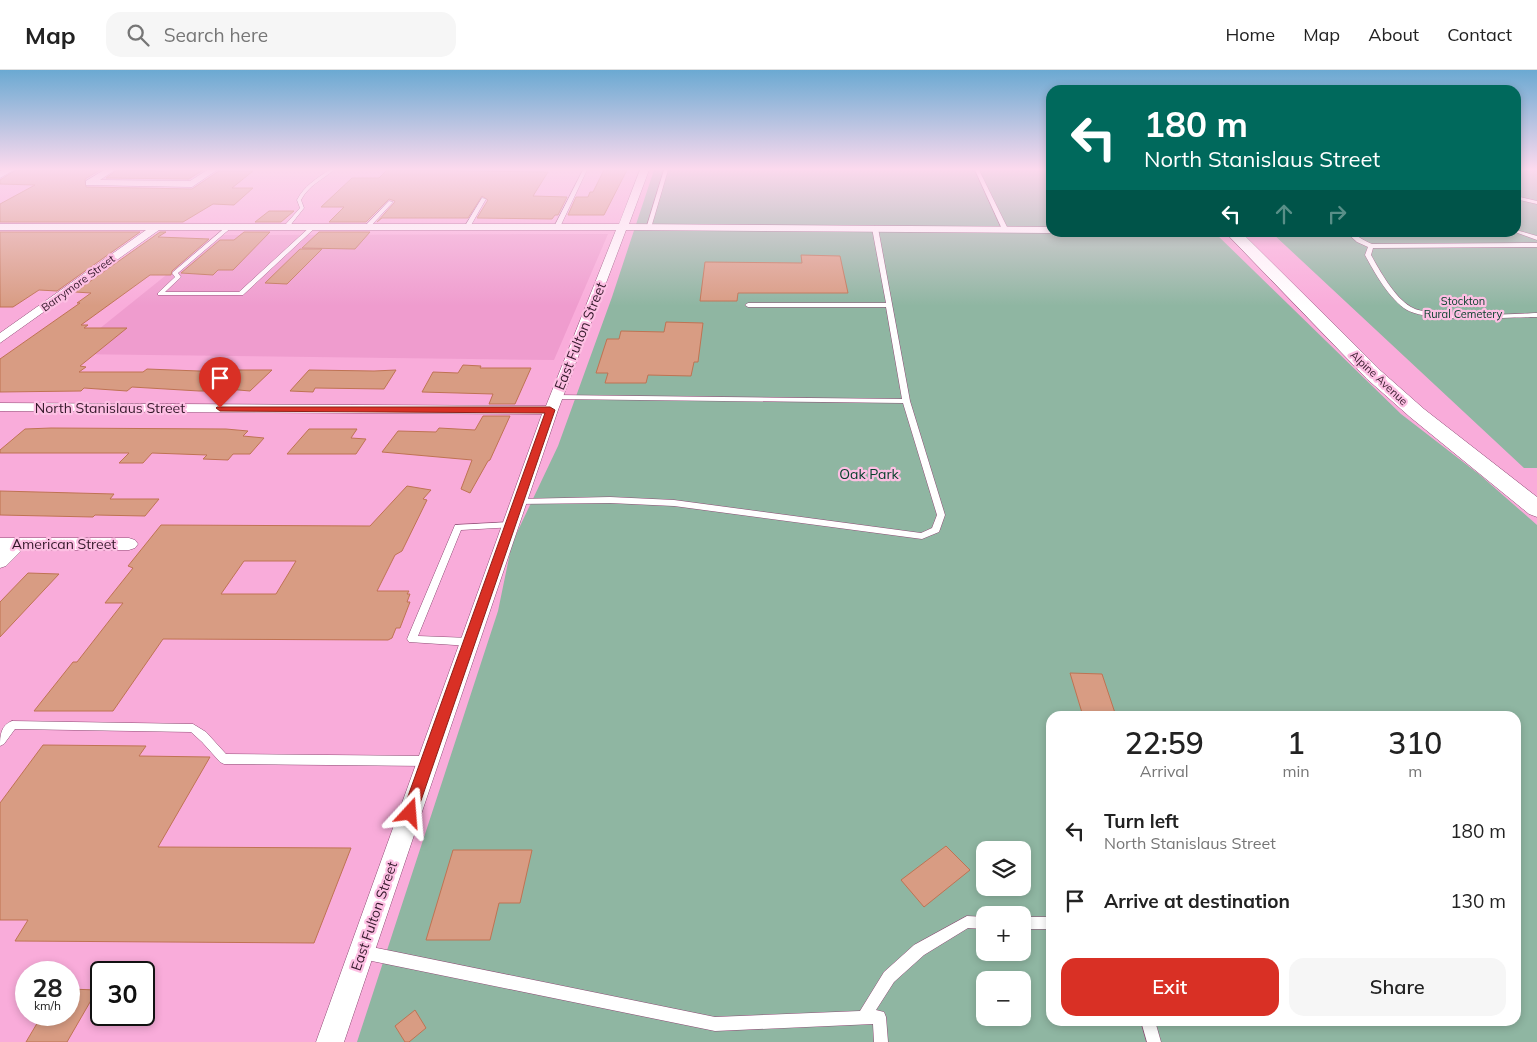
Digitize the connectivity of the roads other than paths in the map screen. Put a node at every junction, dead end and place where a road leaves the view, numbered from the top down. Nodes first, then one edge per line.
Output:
1 (296, 215) edge
2 (378, 215) edge
3 (474, 215) edge
4 (563, 215) edge
5 (628, 215) edge
6 (652, 215) edge
7 (999, 215) edge
8 (287, 226) junction
9 (313, 226) junction
10 (468, 226) junction
11 (0, 227) edge
12 (229, 227) junction
13 (367, 227) junction
14 (557, 227) junction
15 (155, 228) junction
16 (623, 228) junction
17 (648, 228) junction
18 (875, 228) junction
19 (1005, 229) junction
20 (1046, 230) edge
21 (1521, 233) edge
22 (1237, 237) edge
23 (1354, 237) edge
24 (1537, 238) edge
25 (1537, 245) edge
26 (1370, 246) junction
27 (748, 305) dead end
28 (889, 305) junction
29 (1537, 315) edge
30 (0, 339) edge
31 (906, 401) junction
32 (553, 403) junction
33 (0, 407) edge
34 (518, 502) junction
35 (1537, 510) edge
36 (511, 525) junction
37 (9, 544) edge
38 (129, 544) dead end
39 (0, 562) edge
40 (470, 642) junction
41 (0, 740) edge
42 (428, 761) junction
43 (976, 922) edge
44 (1031, 923) edge
45 (1046, 923) edge
46 (361, 951) junction
47 (864, 1017) junction
48 (1149, 1026) edge
49 (330, 1042) edge
50 (882, 1042) edge
51 (1154, 1042) edge

1 - 8 lane
2 - 13 lane
3 - 10 lane
4 - 14 lane
5 - 16 street, East Fulton Street
6 - 17 lane
7 - 19 lane
8 - 9 street
8 - 12 street
9 - 12 lane
9 - 13 street
10 - 13 street
10 - 14 street
11 - 15 street
12 - 15 street
14 - 16 street
15 - 30 street, Barrymore Street
16 - 17 street
16 - 32 street, East Fulton Street
17 - 18 street
18 - 19 street
18 - 28 lane
19 - 20 street
21 - 24 lane
22 - 35 street, Alpine Avenue
23 - 26 lane
25 - 26 lane
26 - 29 lane
27 - 28 lane
28 - 31 lane
31 - 32 lane
31 - 34 lane
32 - 33 street, North Stanislaus Street
32 - 34 street, East Fulton Street
34 - 36 street, East Fulton Street
36 - 40 street, East Fulton Street
36 - 40 lane
37 - 38 street, American Street
37 - 39 street
40 - 42 street, East Fulton Street
41 - 42 lane
42 - 46 street, East Fulton Street
43 - 47 lane
44 - 45 lane
46 - 47 lane
46 - 49 street, East Fulton Street
47 - 50 lane
48 - 51 lane

